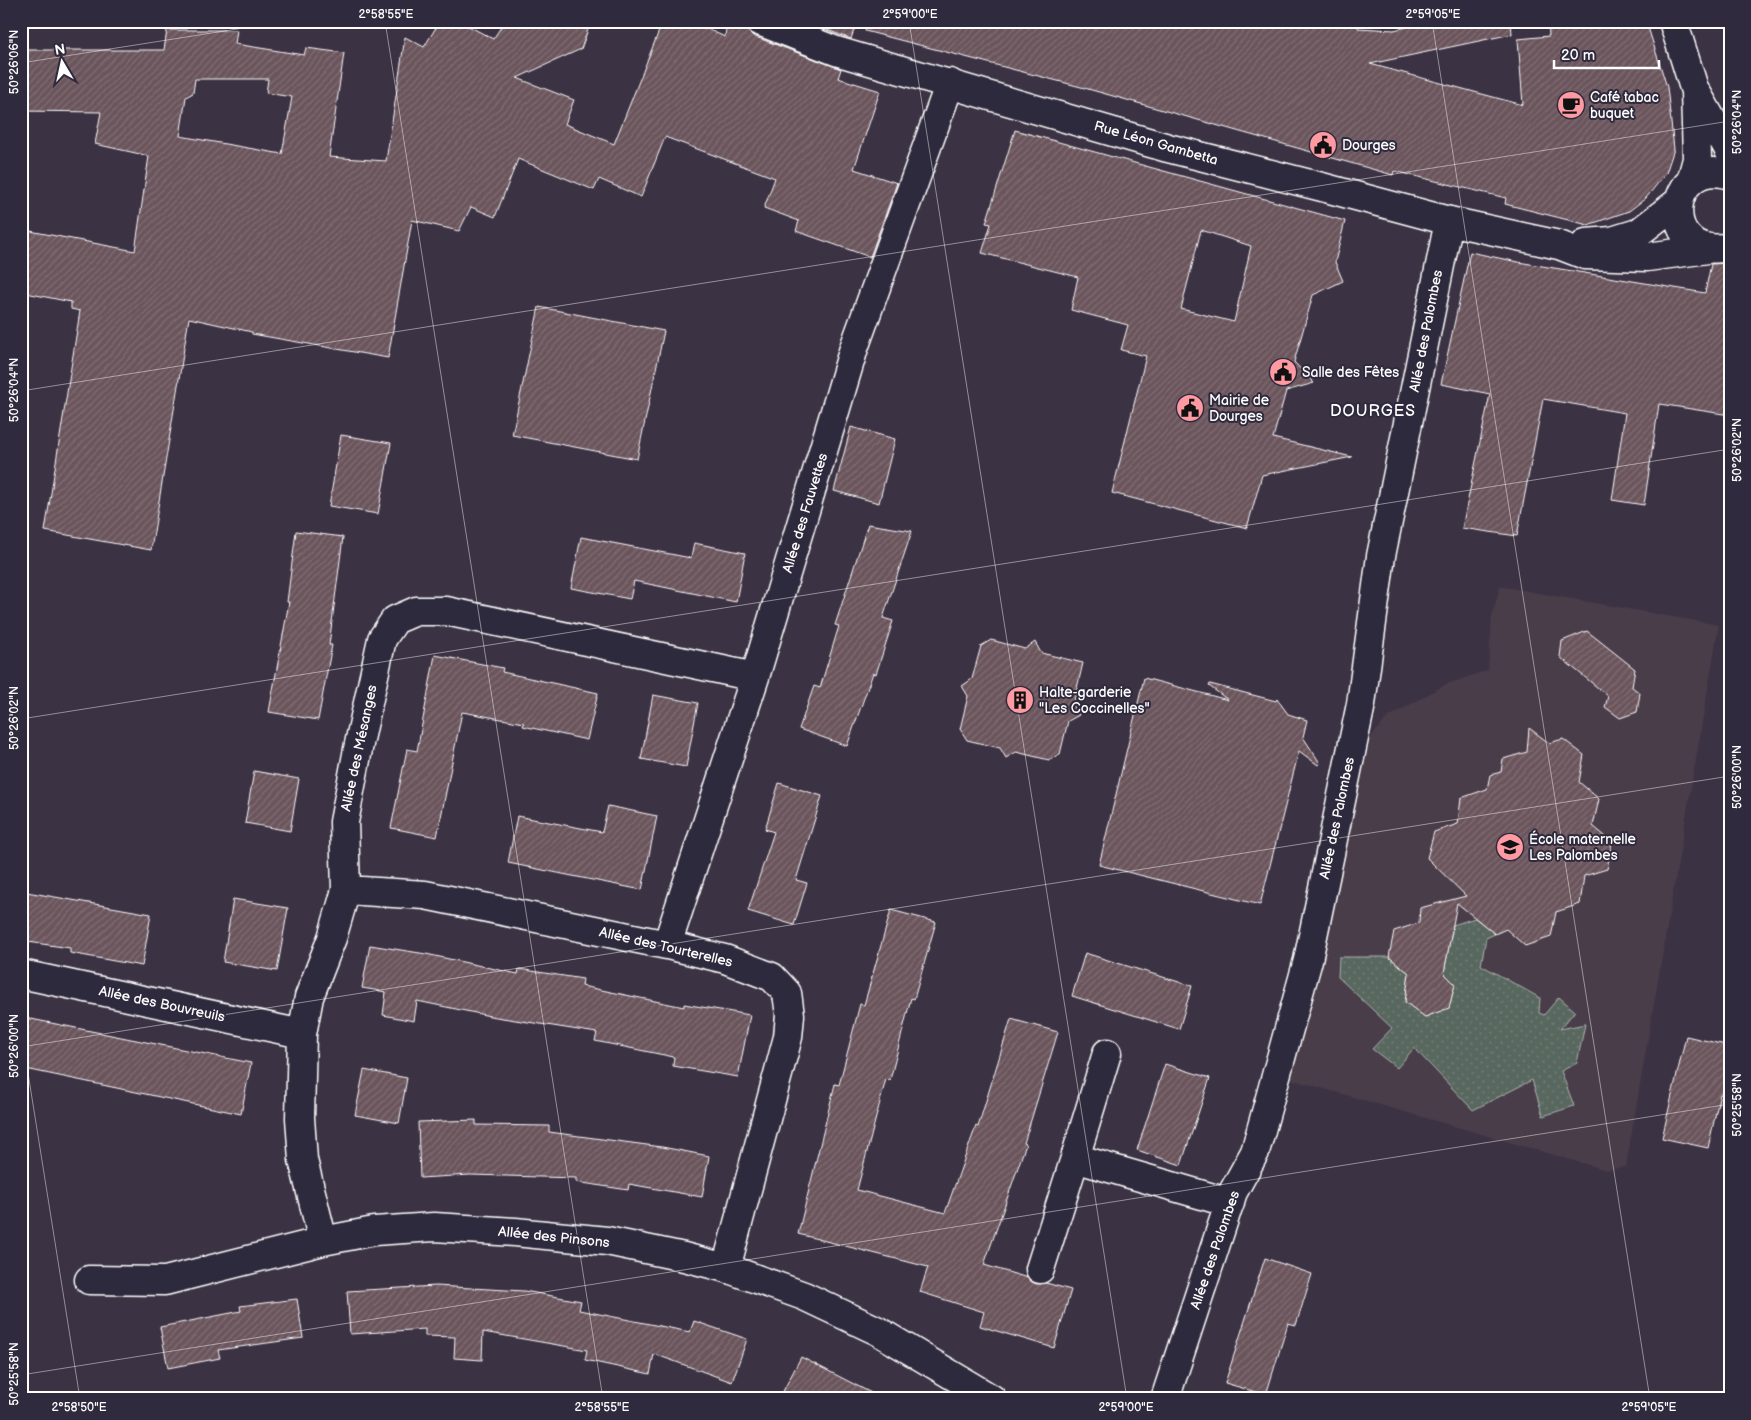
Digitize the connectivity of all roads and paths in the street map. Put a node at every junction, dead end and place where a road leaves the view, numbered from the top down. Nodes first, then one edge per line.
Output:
1 (759, 21) edge
2 (1673, 21) edge
3 (950, 83) junction
4 (1694, 88) junction
5 (1730, 152) edge
6 (1730, 175) edge
7 (1684, 191) junction
8 (1449, 221) junction
9 (1559, 245) junction
10 (1719, 248) edge
11 (755, 677) junction
12 (346, 890) junction
13 (667, 945) junction
14 (21, 974) edge
15 (302, 1034) junction
16 (1107, 1053) dead end
17 (1075, 1158) junction
18 (1230, 1203) junction
19 (323, 1241) junction
20 (726, 1268) junction
21 (1040, 1269) dead end
22 (89, 1280) dead end
23 (992, 1399) edge
24 (1165, 1399) edge

1 - 3 street, Rue Léon Gambetta
2 - 4 street
3 - 8 street, Rue Léon Gambetta
3 - 11 street, Allée des Fauvettes
4 - 5 street
4 - 7 street
6 - 7 street, Rue Léon Gambetta
7 - 9 street, Rue Léon Gambetta
7 - 10 street
8 - 9 street, Rue Léon Gambetta
8 - 18 street, Allée des Palombes
9 - 10 street, Rue Léon Gambetta
11 - 12 street, Allée des Mésanges
11 - 13 street, Allée des Fauvettes
12 - 13 street, Allée des Tourterelles
12 - 15 street, Allée des Mésanges
13 - 20 street, Allée des Tourterelles
14 - 15 street, Allée des Bouvreuils
15 - 19 street, Allée des Mésanges
16 - 17 street
17 - 18 street
17 - 21 street
18 - 24 street, Allée des Palombes
19 - 20 street, Allée des Pinsons
19 - 22 street, Allée des Pinsons
20 - 23 street, Allée des Pinsons

